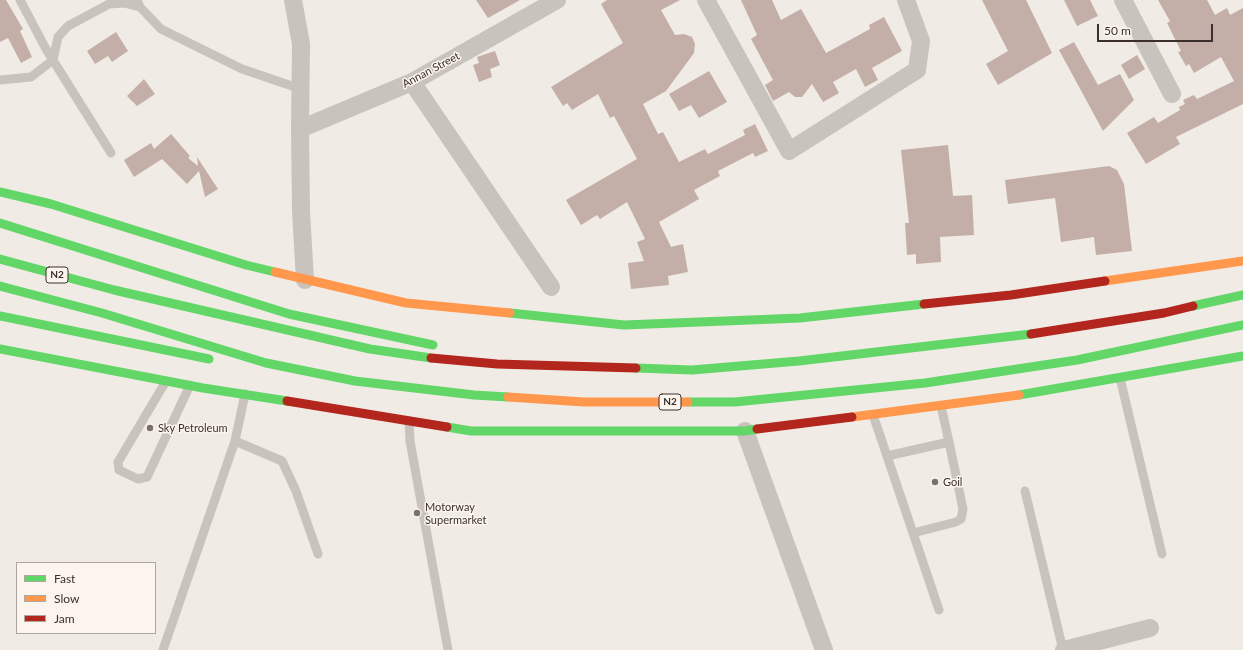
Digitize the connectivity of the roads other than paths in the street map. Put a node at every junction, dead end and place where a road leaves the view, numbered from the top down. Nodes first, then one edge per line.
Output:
1 (20, 0) edge
2 (293, 0) edge
3 (557, 0) edge
4 (706, 0) edge
5 (906, 0) edge
6 (1123, 0) edge
7 (138, 4) edge
8 (53, 60) junction
9 (0, 80) edge
10 (412, 82) junction
11 (301, 89) junction
12 (1172, 94) dead end
13 (300, 129) junction
14 (111, 153) dead end
15 (0, 192) edge
16 (0, 223) edge
17 (0, 259) edge
18 (1243, 261) edge
19 (305, 280) junction
20 (0, 286) edge
21 (551, 286) dead end
22 (1243, 295) edge
23 (0, 316) edge
24 (1243, 325) edge
25 (441, 346) dead end
26 (0, 349) edge
27 (460, 351) dead end
28 (1243, 356) edge
29 (266, 363) junction
30 (497, 364) junction
31 (1120, 378) junction
32 (166, 381) junction
33 (190, 385) junction
34 (245, 394) junction
35 (941, 406) junction
36 (873, 415) junction
37 (409, 421) junction
38 (744, 431) junction
39 (235, 441) junction
40 (949, 442) junction
41 (886, 456) junction
42 (1025, 491) dead end
43 (913, 533) junction
44 (318, 554) dead end
45 (1162, 554) dead end
46 (939, 610) dead end
47 (1150, 628) dead end
48 (163, 650) edge
49 (448, 650) edge
50 (824, 650) edge
51 (1063, 650) edge

1 - 8 lane
2 - 11 street
3 - 10 street, Annan Street
4 - 5 street
6 - 12 street
7 - 8 lane
7 - 11 lane
8 - 9 lane
8 - 14 lane
10 - 13 street, Annan Street
10 - 21 street
11 - 13 street
13 - 19 street
15 - 19 main road
16 - 25 main road
17 - 30 main road, N2
18 - 19 main road
20 - 29 main road, N2
22 - 30 main road, N2
23 - 29 main road
24 - 29 main road, N2
26 - 32 main road
27 - 30 main road
28 - 31 main road
31 - 35 main road
31 - 45 lane
32 - 33 main road
32 - 33 lane
33 - 34 main road
34 - 37 main road
34 - 39 lane
35 - 36 main road
35 - 40 lane
36 - 38 main road
36 - 41 lane
37 - 38 main road
37 - 49 lane
38 - 50 street
39 - 44 lane
39 - 48 lane
40 - 41 lane
40 - 43 lane
41 - 43 lane
42 - 51 lane
43 - 46 lane
47 - 51 street

